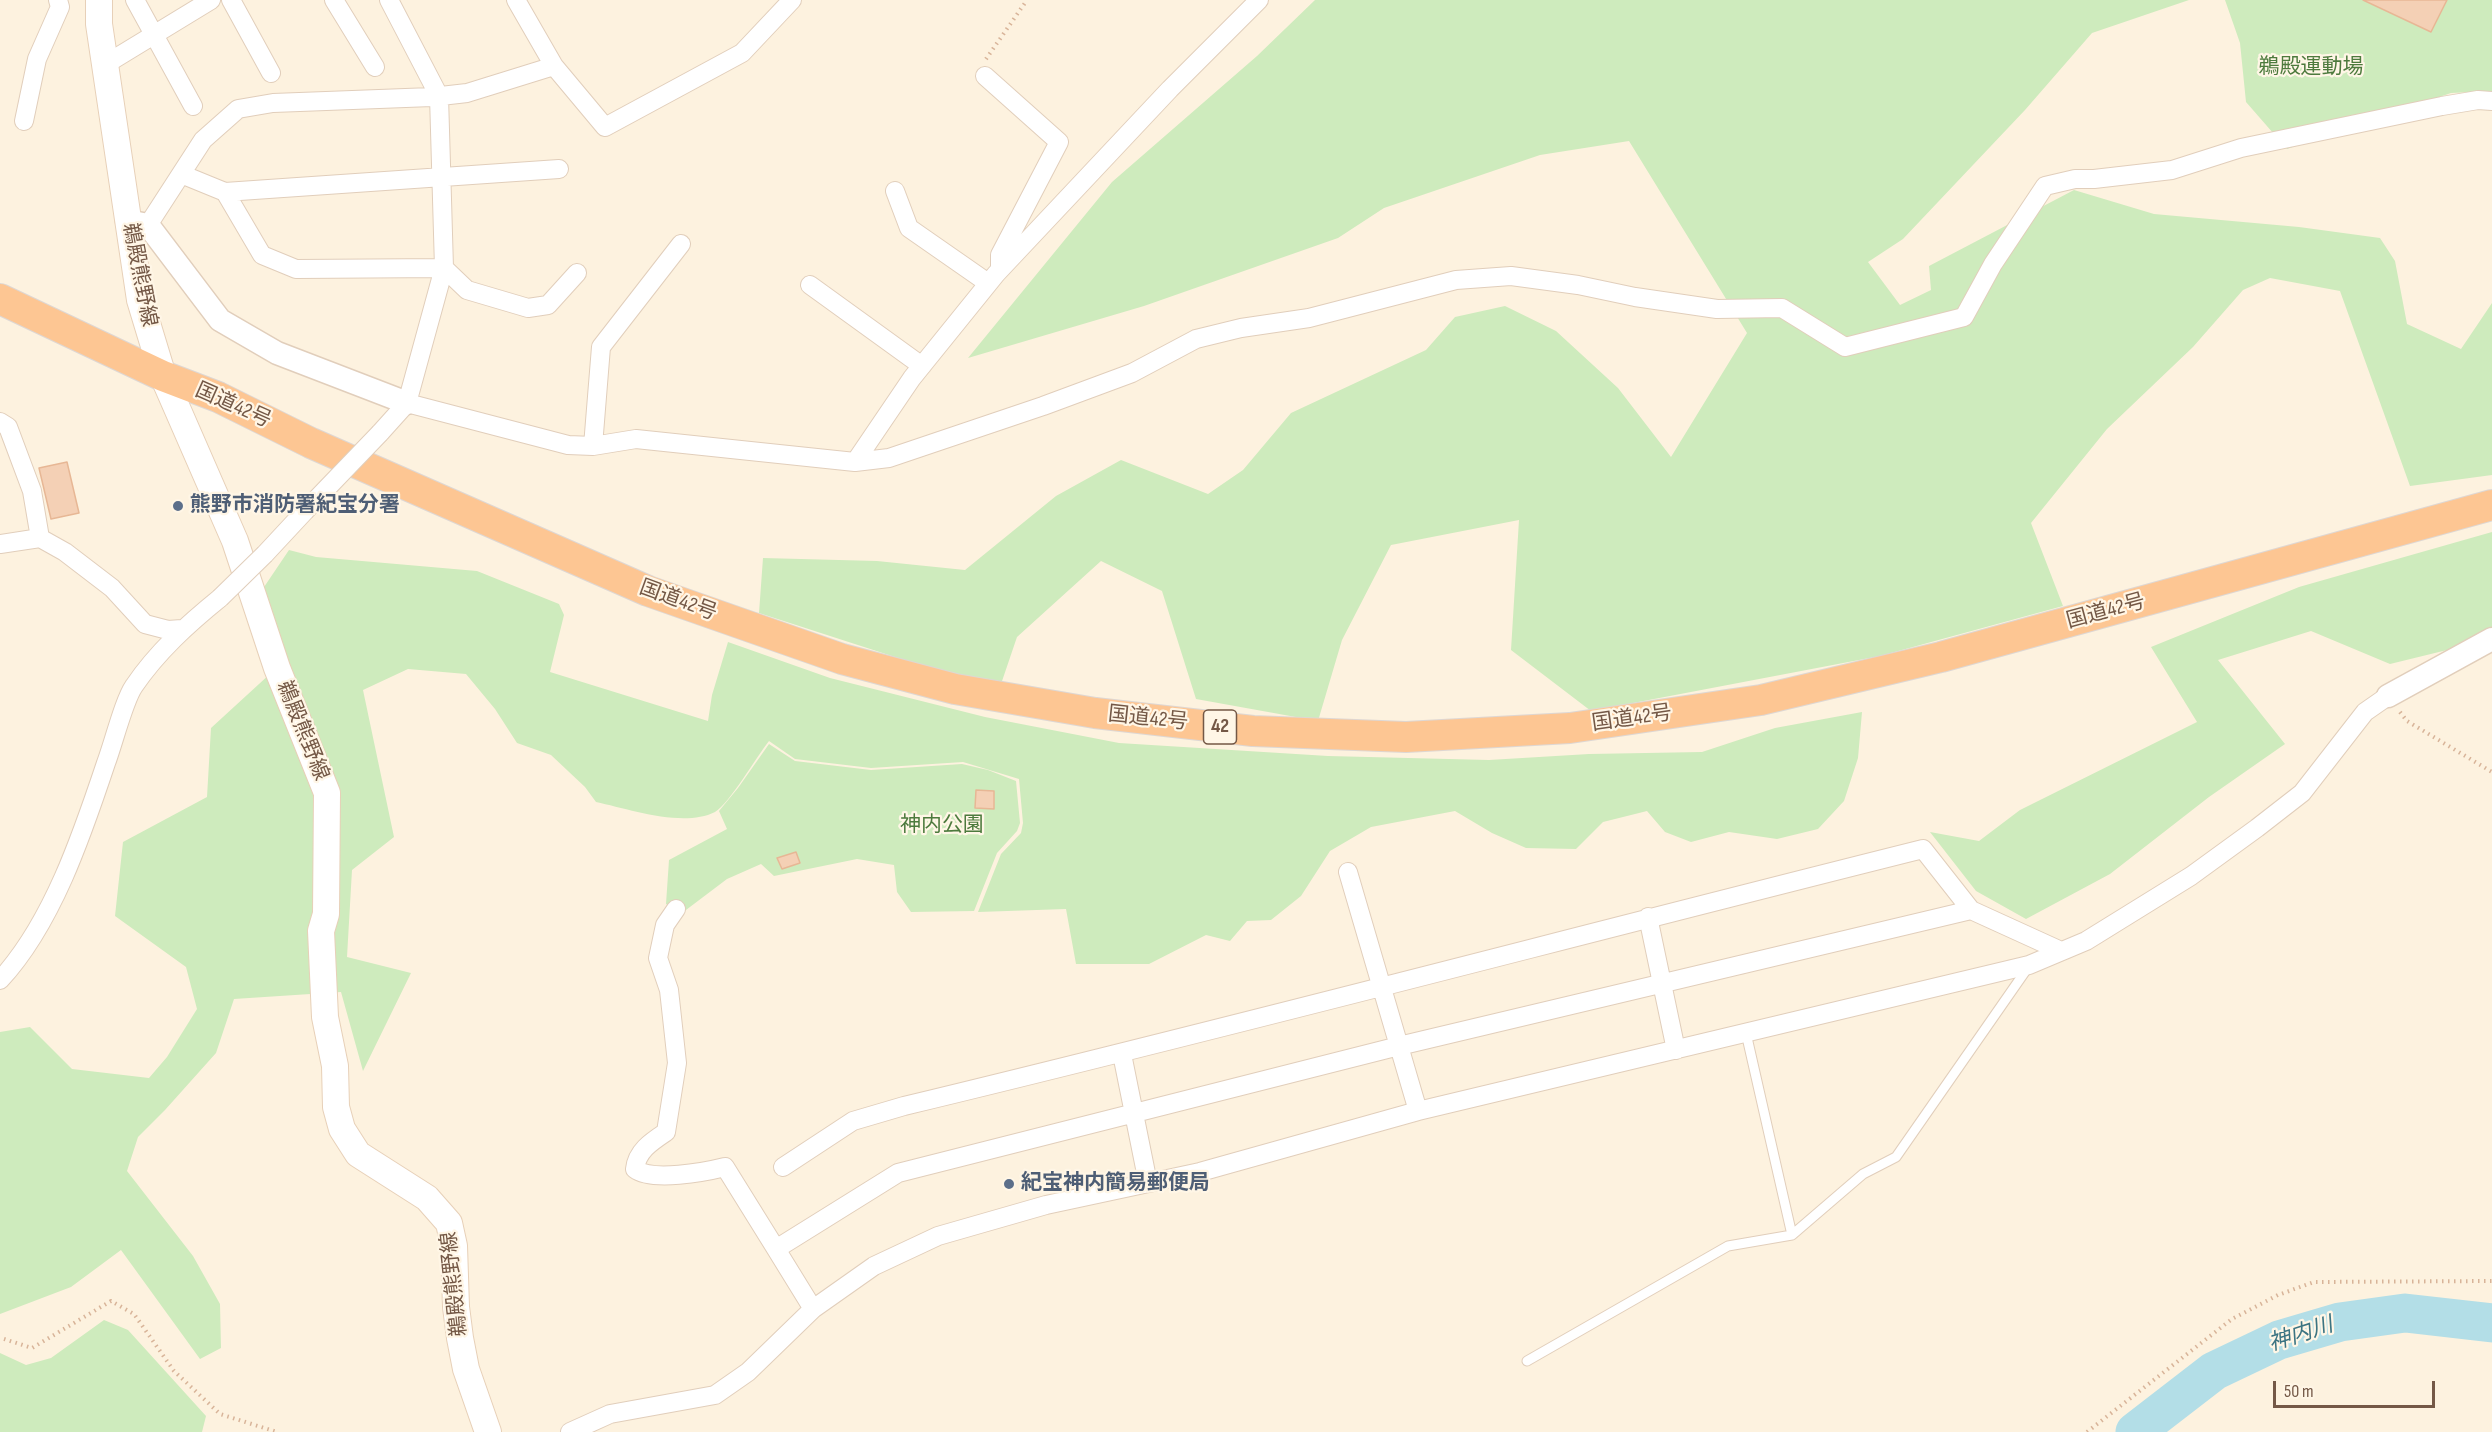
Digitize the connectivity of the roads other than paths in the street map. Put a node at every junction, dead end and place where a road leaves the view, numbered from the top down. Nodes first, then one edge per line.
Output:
1 (58, 0) edge
2 (99, 0) edge
3 (135, 0) edge
4 (211, 0) edge
5 (231, 0) edge
6 (334, 0) edge
7 (389, 0) edge
8 (516, 0) edge
9 (792, 0) edge
10 (1259, 0) edge
11 (154, 35) junction
12 (106, 64) junction
13 (554, 66) junction
14 (375, 67) dead end
15 (982, 72) road end
16 (271, 73) dead end
17 (439, 96) junction
18 (2492, 100) edge
19 (193, 106) dead end
20 (24, 121) dead end
21 (559, 169) dead end
22 (181, 174) junction
23 (442, 177) junction
24 (895, 191) dead end
25 (225, 192) junction
26 (138, 223) junction
27 (681, 244) dead end
28 (444, 268) junction
29 (577, 273) dead end
30 (994, 276) junction
31 (810, 285) dead end
32 (0, 299) edge
33 (922, 366) junction
34 (163, 376) junction
35 (407, 403) junction
36 (0, 422) edge
37 (593, 446) junction
38 (855, 462) junction
39 (2492, 505) edge
40 (40, 538) junction
41 (0, 544) edge
42 (182, 629) junction
43 (2492, 639) edge
44 (2388, 696) joint
45 (1348, 872) dead end
46 (676, 909) dead end
47 (1971, 910) junction
48 (1648, 917) junction
49 (2061, 951) junction
50 (2029, 965) junction
51 (0, 980) edge
52 (1662, 982) junction
53 (1382, 988) junction
54 (1746, 1033) junction
55 (1399, 1046) junction
56 (1676, 1050) junction
57 (1122, 1054) junction
58 (1418, 1111) junction
59 (1134, 1112) junction
60 (783, 1167) dead end
61 (1148, 1183) junction
62 (1792, 1235) junction
63 (776, 1249) junction
64 (813, 1309) junction
65 (1527, 1361) dead end
66 (488, 1432) edge
67 (570, 1432) edge

1 - 20 street
2 - 12 main road, 鵜殿熊野線
3 - 11 street
4 - 11 street
5 - 16 street
6 - 14 street
7 - 17 street
8 - 13 street
9 - 13 street
10 - 30 street
11 - 12 street
11 - 19 street
12 - 26 main road, 鵜殿熊野線
13 - 17 street
15 - 30 street
17 - 22 street
17 - 23 street
18 - 38 street
21 - 23 street
22 - 25 street
22 - 26 street
23 - 25 street
23 - 28 street
24 - 30 street
25 - 28 street
26 - 34 main road, 鵜殿熊野線
26 - 35 street
27 - 37 street
28 - 29 street
28 - 35 street
30 - 33 street
31 - 33 street
32 - 34 highway, 国道42号 / 42
33 - 38 street
34 - 39 highway, 国道42号 / 42
34 - 66 main road, 鵜殿熊野線
35 - 37 street
35 - 42 street, bridge
36 - 40 street
37 - 38 street
40 - 41 street
40 - 42 street
42 - 51 street
43 - 44 street
44 - 49 street
45 - 53 street
46 - 63 street
47 - 48 street
47 - 49 street
47 - 52 street
48 - 52 street
48 - 53 street
49 - 50 street
50 - 54 street
50 - 62 lane
52 - 55 street
52 - 56 street
53 - 55 street
53 - 57 street
54 - 56 street
54 - 62 lane
55 - 58 street
55 - 59 street
56 - 58 street
57 - 59 street
57 - 60 street
58 - 61 street
59 - 61 street
59 - 63 street
61 - 64 street
62 - 65 lane
63 - 64 street
64 - 67 street

